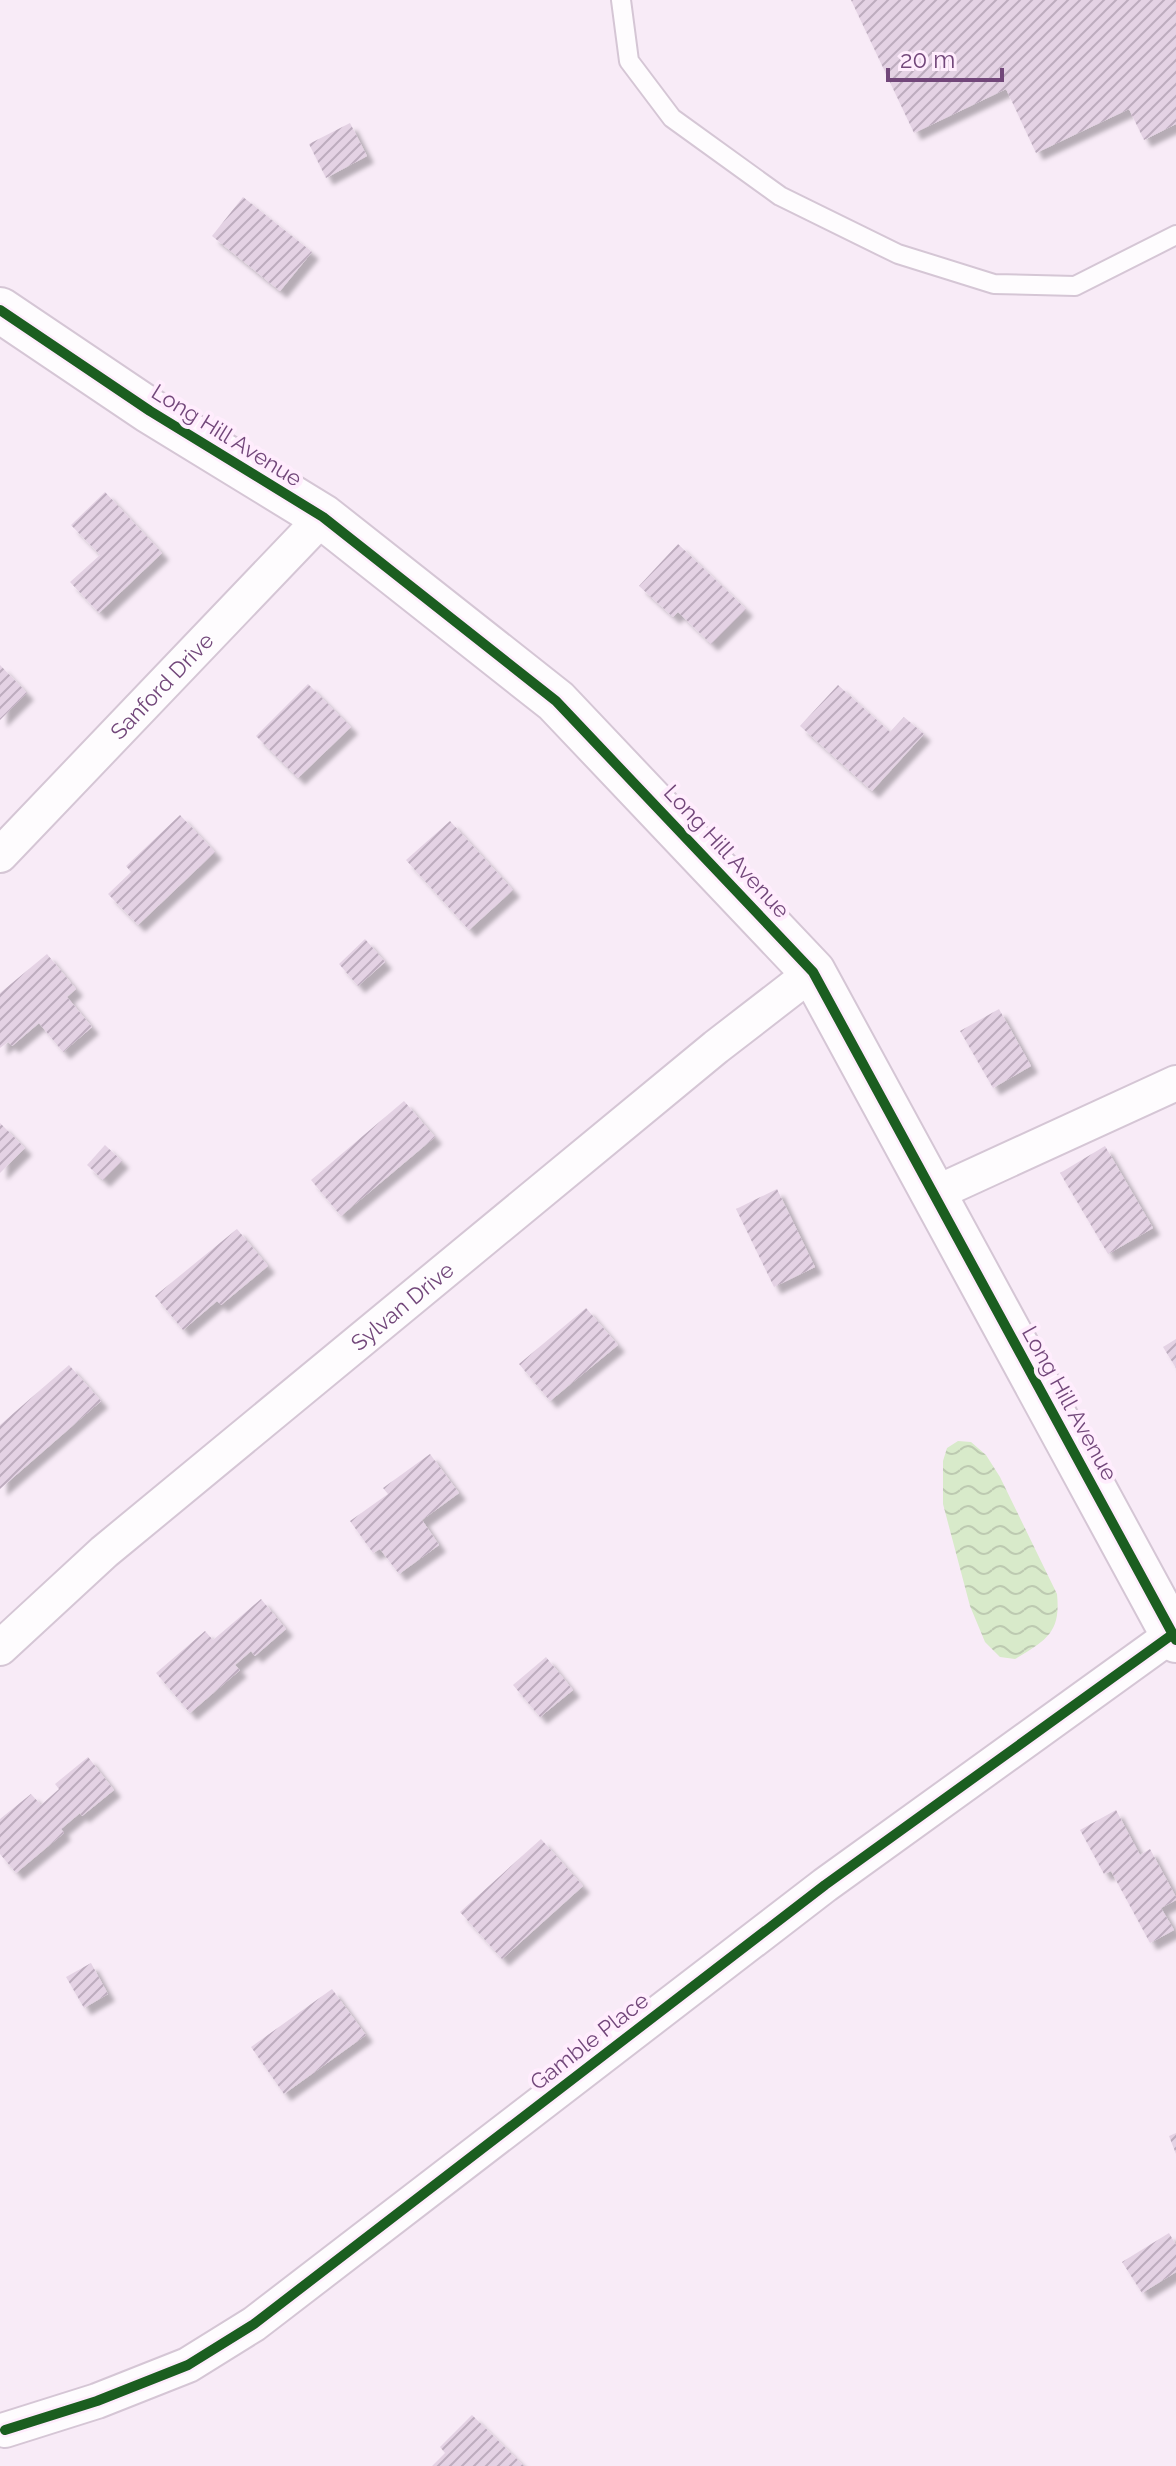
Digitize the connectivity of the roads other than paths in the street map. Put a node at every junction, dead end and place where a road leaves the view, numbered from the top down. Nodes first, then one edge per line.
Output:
1 (621, 0) edge
2 (1176, 235) edge
3 (0, 310) edge
4 (323, 517) junction
5 (0, 855) edge
6 (813, 972) junction
7 (1176, 1083) edge
8 (934, 1194) junction
9 (1174, 1637) edge
10 (0, 1648) edge
11 (5, 2430) dead end

1 - 2 lane
3 - 4 street, Long Hill Avenue
4 - 5 street, Sanford Drive
4 - 6 street, Long Hill Avenue
6 - 8 street, Long Hill Avenue
6 - 10 street, Sylvan Drive
7 - 8 street
8 - 9 street, Long Hill Avenue
9 - 11 street, Gamble Place

